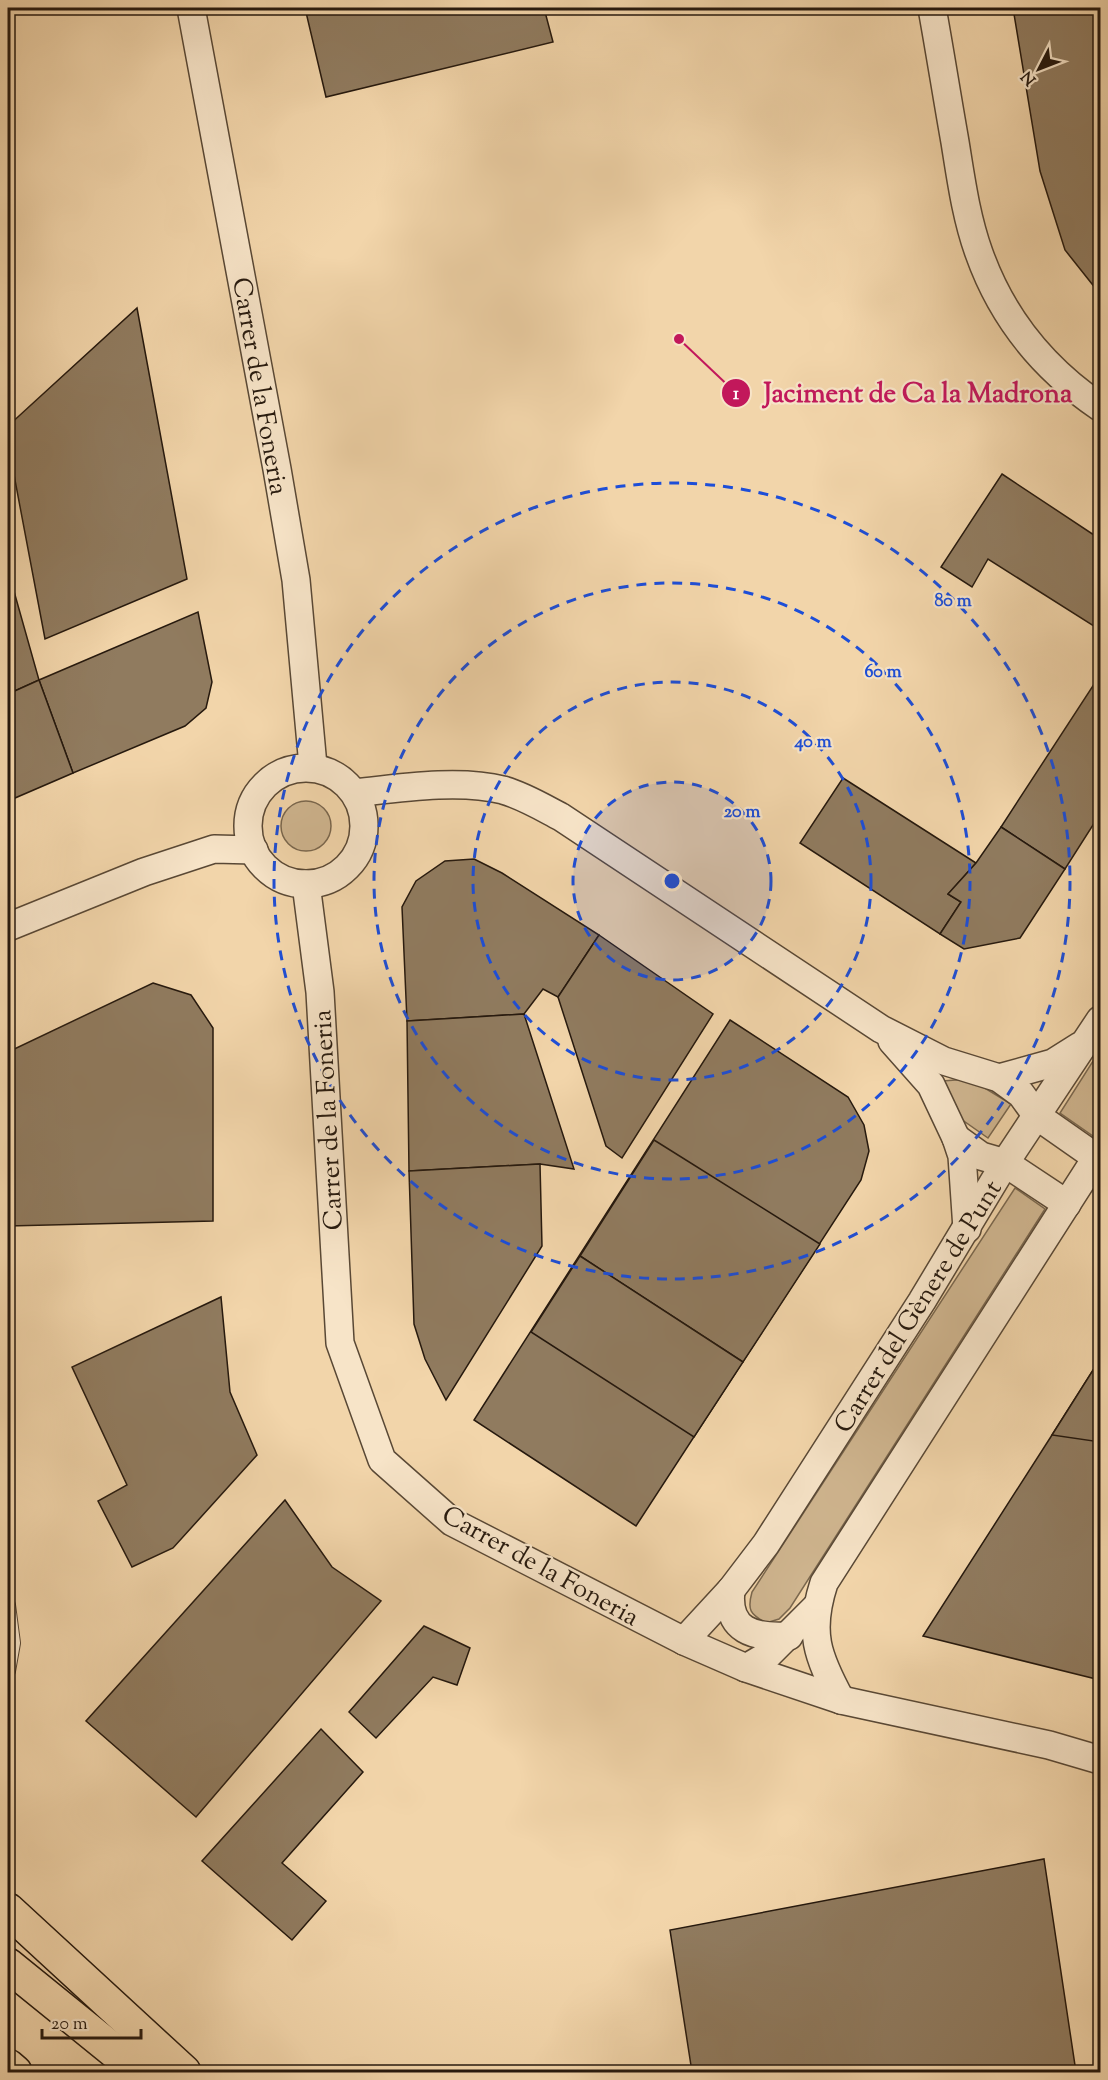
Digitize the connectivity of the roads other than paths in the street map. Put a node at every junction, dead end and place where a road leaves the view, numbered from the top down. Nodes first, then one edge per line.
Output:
1 (191, 8) edge
2 (932, 8) edge
3 (1101, 408) edge
4 (313, 766) junction
5 (355, 793) junction
6 (254, 850) junction
7 (306, 884) junction
8 (8, 927) edge
9 (881, 1029) junction
10 (1093, 1031) edge
11 (999, 1078) junction
12 (1037, 1116) junction
13 (956, 1138) junction
14 (1099, 1155) edge
15 (1005, 1163) junction
16 (1067, 1204) junction
17 (967, 1229) junction
18 (731, 1590) junction
19 (8, 1605) edge
20 (816, 1607) junction
21 (789, 1636) junction
22 (684, 1641) junction
23 (746, 1668) junction
24 (8, 1671) edge
25 (842, 1700) junction
26 (1101, 1760) edge
27 (8, 1910) edge
28 (8, 1965) edge
29 (8, 2066) edge
30 (15, 2073) edge
31 (140, 2073) edge
32 (184, 2073) edge

1 - 4 street, Carrer de la Foneria
2 - 3 street
4 - 5 street
4 - 6 street
5 - 7 street
5 - 9 street
6 - 7 street
6 - 8 street
7 - 22 street, Carrer de la Foneria
9 - 11 street
9 - 13 street
10 - 11 street
10 - 12 street, Carrer del Gènere de Punt
11 - 12 street
12 - 14 street
12 - 15 street, Carrer del Gènere de Punt
13 - 15 street
13 - 17 street
14 - 16 street
15 - 16 street
15 - 17 street, Carrer del Gènere de Punt
16 - 20 street
17 - 18 street, Carrer del Gènere de Punt
18 - 21 street
18 - 22 street, Carrer del Gènere de Punt
19 - 24 lane
20 - 21 street
20 - 25 street
21 - 23 street
22 - 23 street, Carrer de la Foneria
23 - 25 street, Carrer de la Foneria
25 - 26 street, Carrer de la Foneria
27 - 32 highway
28 - 31 highway
29 - 30 highway

